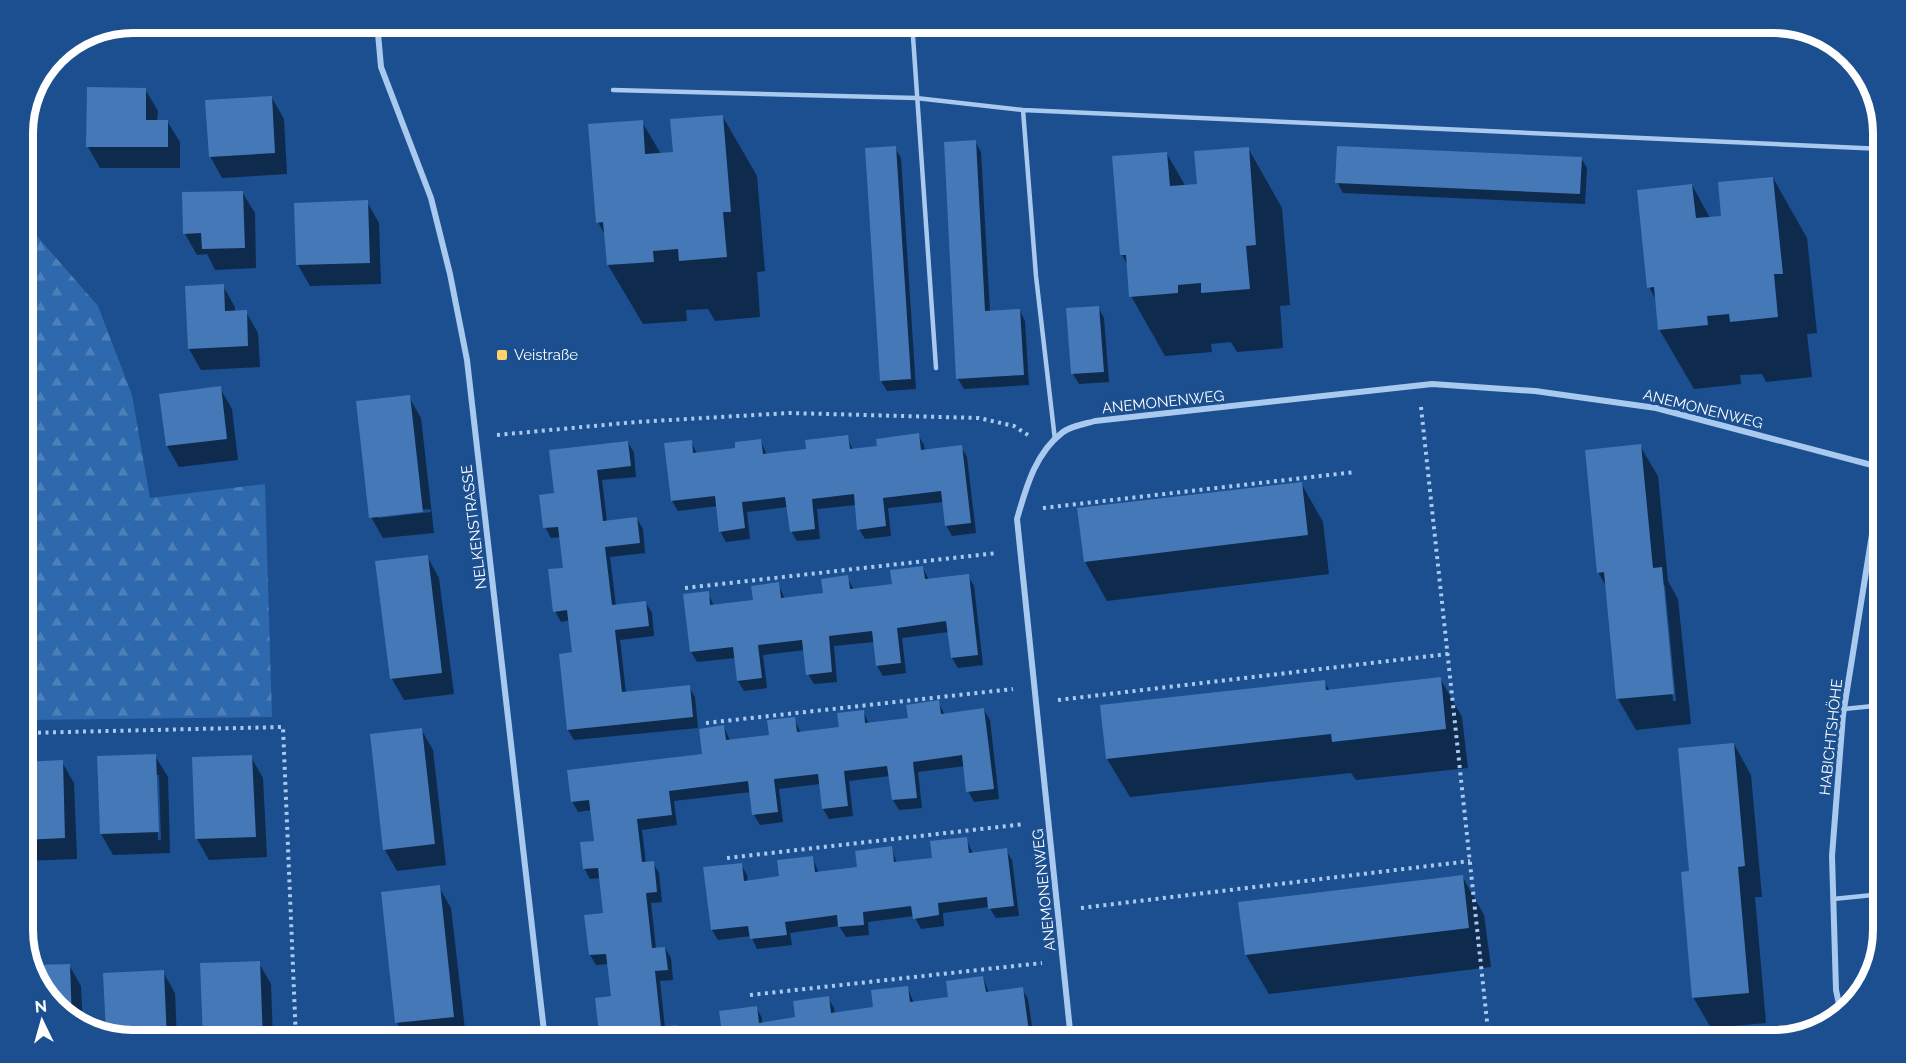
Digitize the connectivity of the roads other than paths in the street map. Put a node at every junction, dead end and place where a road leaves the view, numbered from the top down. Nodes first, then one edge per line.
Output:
1 (378, 33) edge
2 (913, 33) edge
3 (614, 90) dead end
4 (916, 98) junction
5 (1023, 110) junction
6 (1873, 149) edge
7 (936, 368) dead end
8 (1056, 440) junction
9 (1873, 463) edge
10 (1873, 527) edge
11 (1873, 706) edge
12 (1844, 709) junction
13 (1873, 895) edge
14 (1833, 899) junction
15 (1839, 1005) edge
16 (544, 1030) edge
17 (1070, 1030) edge

1 - 16 street, NELKENSTRASSE
2 - 4 lane
3 - 4 lane
4 - 5 lane
4 - 7 lane
5 - 6 lane
5 - 8 lane
8 - 9 street, ANEMONENWEG
8 - 17 street, ANEMONENWEG
10 - 12 street, HABICHTSHÖHE
11 - 12 lane
12 - 14 street, HABICHTSHÖHE
13 - 14 lane
14 - 15 street, HABICHTSHÖHE

